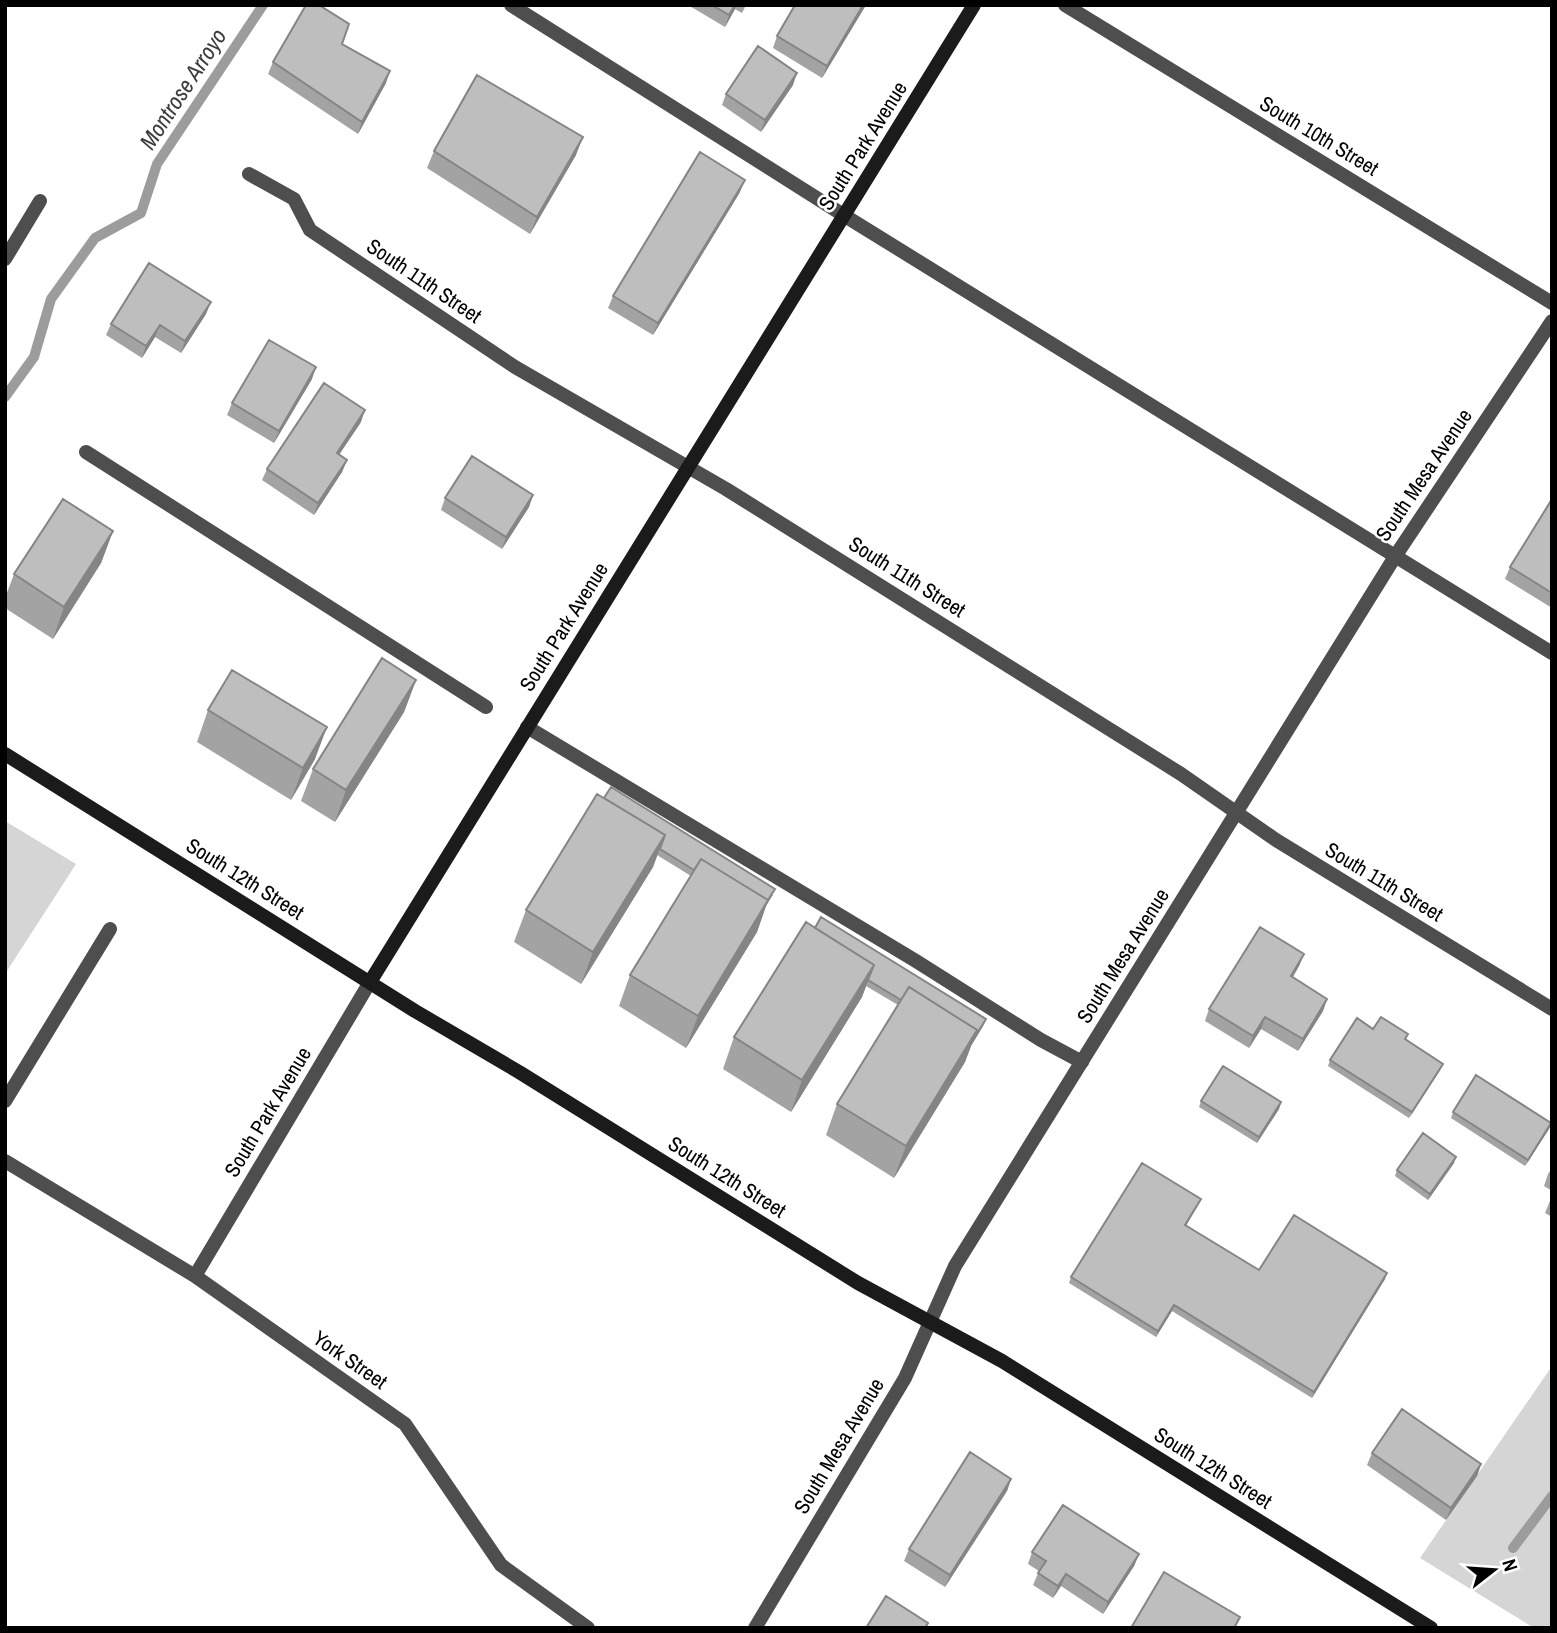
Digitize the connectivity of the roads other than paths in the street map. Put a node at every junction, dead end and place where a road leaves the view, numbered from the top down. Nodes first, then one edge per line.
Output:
1 (511, 5) edge
2 (975, 5) edge
3 (1065, 5) edge
4 (249, 174) dead end
5 (40, 201) dead end
6 (845, 216) junction
7 (5, 259) edge
8 (1552, 303) edge
9 (1552, 321) edge
10 (86, 452) dead end
11 (688, 467) junction
12 (1396, 555) junction
13 (1552, 653) edge
14 (486, 707) dead end
15 (527, 727) junction
16 (5, 754) edge
17 (1236, 814) junction
18 (110, 929) dead end
19 (370, 982) junction
20 (1552, 1009) edge
21 (1082, 1062) junction
22 (5, 1101) edge
23 (5, 1161) edge
24 (195, 1276) junction
25 (930, 1321) junction
26 (588, 1628) edge
27 (755, 1628) edge
28 (1431, 1628) edge

1 - 6 street
2 - 6 street, South Park Avenue
3 - 8 street, South 10th Street
4 - 11 street, South 11th Street
5 - 7 street
6 - 11 street, South Park Avenue
6 - 12 street
9 - 12 street, South Mesa Avenue
10 - 14 street
11 - 15 street, South Park Avenue
11 - 17 street, South 11th Street
12 - 13 street
12 - 17 street, South Mesa Avenue
15 - 19 street, South Park Avenue
15 - 21 street
16 - 19 street, South 12th Street
17 - 20 street, South 11th Street
17 - 21 street, South Mesa Avenue
18 - 22 street
19 - 24 street, South Park Avenue
19 - 25 street, South 12th Street
21 - 25 street, South Mesa Avenue
23 - 24 street, York Street
24 - 26 street, York Street
25 - 27 street, South Mesa Avenue
25 - 28 street, South 12th Street

